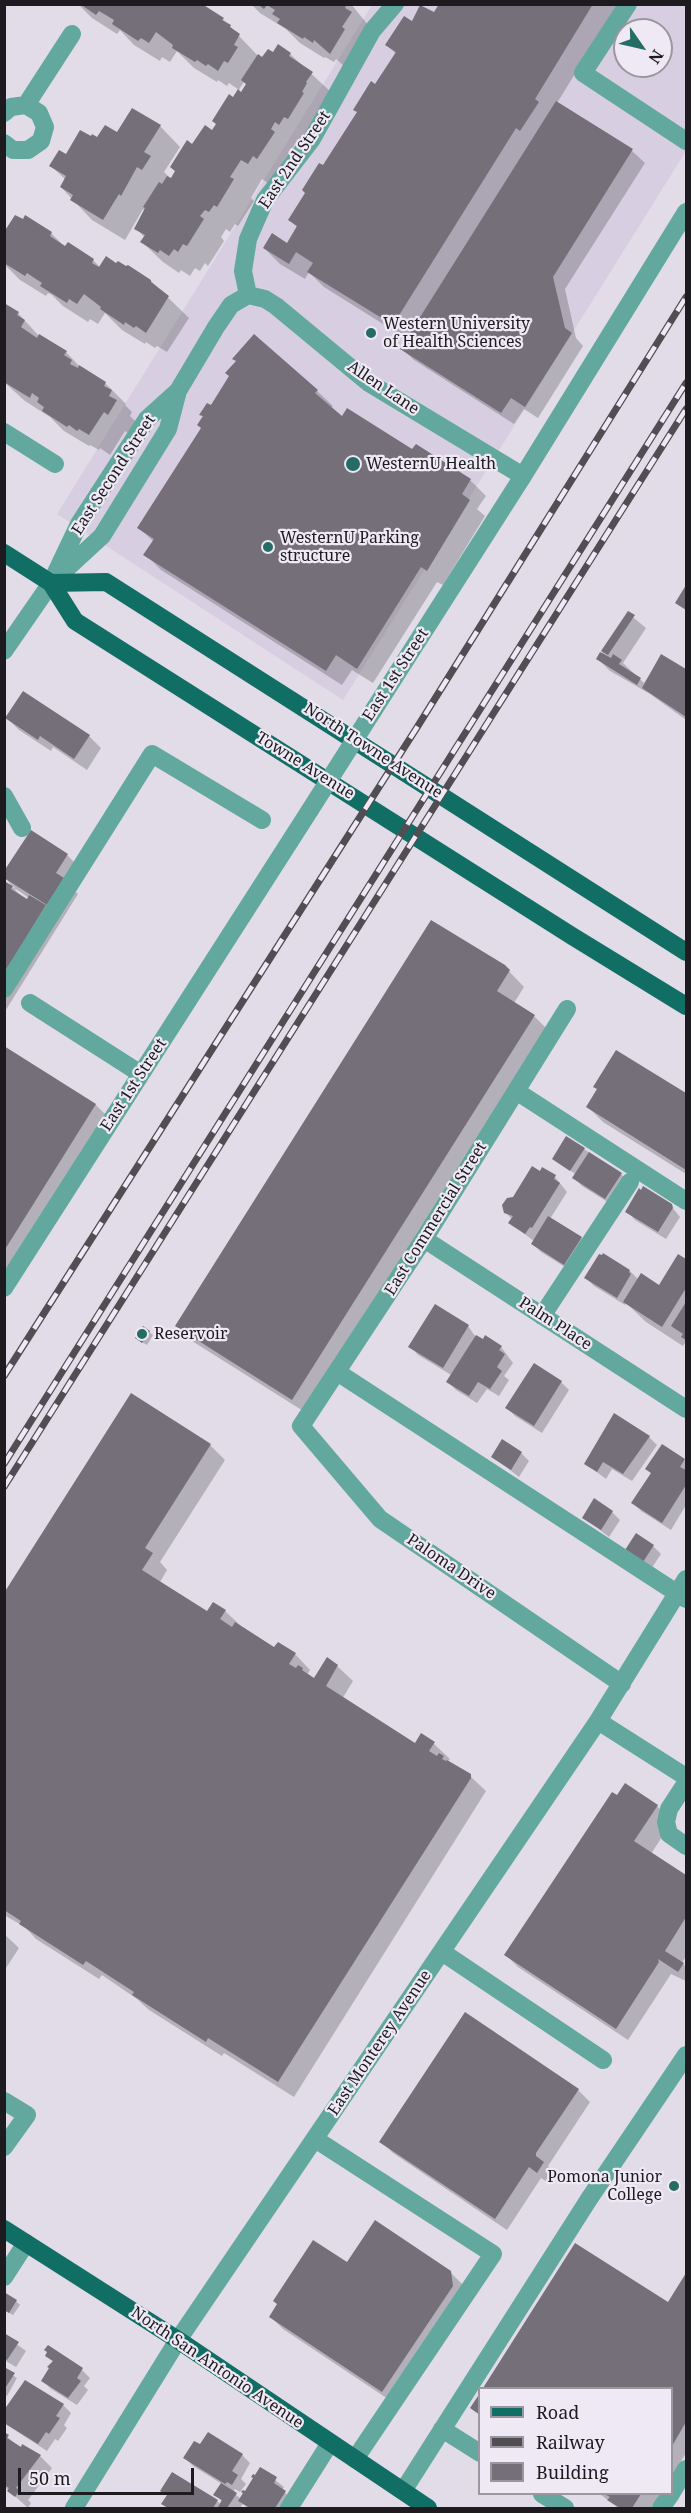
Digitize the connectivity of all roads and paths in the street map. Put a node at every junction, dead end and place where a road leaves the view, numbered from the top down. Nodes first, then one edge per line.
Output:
1 (395, 4) edge
2 (628, 4) edge
3 (72, 34) dead end
4 (12, 107) edge
5 (687, 141) edge
6 (5, 146) edge
7 (687, 212) edge
8 (248, 295) junction
9 (178, 391) junction
10 (4, 432) edge
11 (55, 464) dead end
12 (523, 476) junction
13 (4, 553) edge
14 (51, 583) junction
15 (4, 651) edge
16 (4, 796) edge
17 (262, 820) dead end
18 (22, 828) dead end
19 (687, 952) edge
20 (4, 989) edge
21 (30, 1003) dead end
22 (687, 1006) edge
23 (567, 1009) dead end
24 (141, 1074) junction
25 (516, 1091) junction
26 (630, 1182) dead end
27 (687, 1200) edge
28 (424, 1239) junction
29 (4, 1288) edge
30 (542, 1316) junction
31 (337, 1372) junction
32 (687, 1409) edge
33 (301, 1426) joint
34 (684, 1591) edge
35 (622, 1684) junction
36 (598, 1721) junction
37 (687, 1777) edge
38 (687, 1783) edge
39 (687, 1846) edge
40 (442, 1952) junction
41 (687, 2055) edge
42 (603, 2060) dead end
43 (4, 2101) edge
44 (315, 2139) junction
45 (4, 2147) edge
46 (4, 2229) edge
47 (26, 2243) junction
48 (4, 2277) edge
49 (178, 2340) junction
50 (442, 2429) junction
51 (330, 2443) junction
52 (478, 2452) edge
53 (355, 2459) junction
54 (687, 2469) edge
55 (673, 2490) edge
56 (403, 2491) junction
57 (545, 2495) edge
58 (670, 2495) edge
59 (74, 2508) edge
60 (289, 2508) edge
61 (428, 2508) edge
62 (565, 2508) edge
63 (661, 2508) edge

1 - 8 street, East 2nd Street
2 - 5 street
3 - 4 street
4 - 6 street
7 - 12 street, East 1st Street
8 - 9 street, East Second Street
8 - 12 street, Allen Lane
9 - 14 street, East Second Street
9 - 14 street, East Second Street
10 - 11 street
12 - 24 street, East 1st Street, bridge
13 - 14 main road
14 - 15 street
14 - 19 main road, North Towne Avenue
14 - 22 main road, Towne Avenue
16 - 18 street
17 - 20 street
21 - 24 street
23 - 25 street, East Commercial Street
24 - 29 street, East 1st Street
25 - 27 street
25 - 28 street, East Commercial Street
26 - 30 street
28 - 30 street, Palm Place
28 - 31 street, East Commercial Street
30 - 32 street, Palm Place
31 - 33 street, East Commercial Street
31 - 34 street
33 - 35 street, Paloma Drive
34 - 35 street, East Monterey Avenue
35 - 36 street, East Monterey Avenue
36 - 37 street
36 - 40 street, East Monterey Avenue
38 - 39 street
40 - 42 street
40 - 44 street, East Monterey Avenue
41 - 50 street
43 - 45 street
44 - 49 street, East Monterey Avenue
44 - 53 street
46 - 47 main road, North San Antonio Avenue
47 - 48 street
47 - 49 main road, North San Antonio Avenue
49 - 51 main road, North San Antonio Avenue
49 - 59 street, East Monterey Avenue
50 - 52 street
50 - 56 street
51 - 53 main road, North San Antonio Avenue
51 - 60 street
53 - 56 main road, North San Antonio Avenue
54 - 55 street
56 - 61 main road, North San Antonio Avenue
57 - 62 street
58 - 63 street

